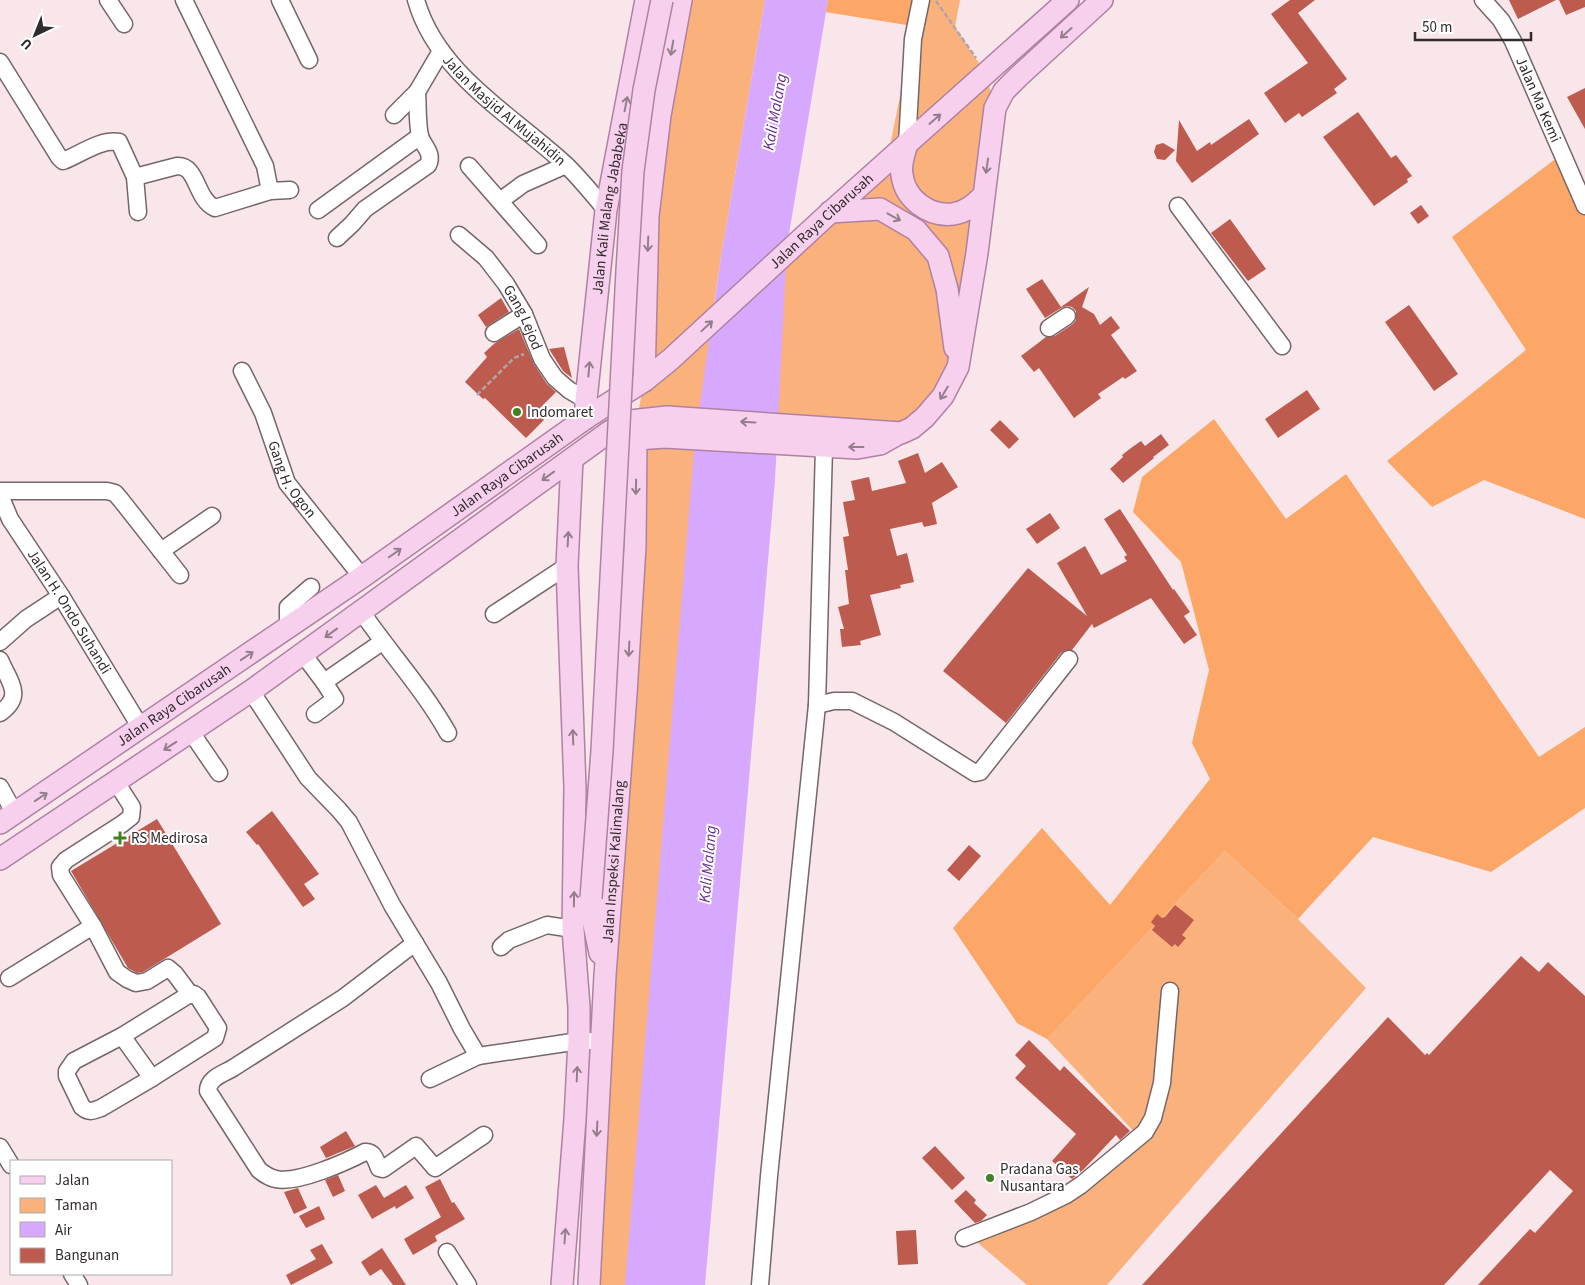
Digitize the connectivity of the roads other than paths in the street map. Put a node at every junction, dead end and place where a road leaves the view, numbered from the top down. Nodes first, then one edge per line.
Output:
1 (108, 0) edge
2 (184, 0) edge
3 (280, 0) edge
4 (416, 0) edge
5 (646, 0) edge
6 (662, 0) edge
7 (681, 0) edge
8 (921, 0) edge
9 (1068, 0) edge
10 (1102, 0) edge
11 (1483, 0) edge
12 (124, 24) dead end
13 (441, 51) junction
14 (309, 60) dead end
15 (0, 62) edge
16 (417, 92) junction
17 (394, 115) dead end
18 (420, 136) junction
19 (907, 144) junction
20 (566, 165) junction
21 (469, 166) dead end
22 (135, 177) junction
23 (290, 190) dead end
24 (270, 191) junction
25 (983, 196) junction
26 (500, 201) junction
27 (1178, 206) dead end
28 (1585, 206) edge
29 (318, 210) dead end
30 (606, 210) junction
31 (138, 212) dead end
32 (830, 212) junction
33 (648, 216) junction
34 (459, 235) dead end
35 (337, 238) dead end
36 (538, 245) dead end
37 (524, 314) junction
38 (1067, 316) dead end
39 (1049, 328) dead end
40 (494, 332) dead end
41 (1282, 346) dead end
42 (958, 368) junction
43 (242, 371) dead end
44 (644, 380) junction
45 (586, 409) junction
46 (666, 427) junction
47 (901, 433) junction
48 (636, 438) junction
49 (824, 447) junction
50 (580, 453) junction
51 (0, 491) edge
52 (0, 495) edge
53 (212, 516) dead end
54 (5, 522) edge
55 (162, 551) junction
56 (567, 566) junction
57 (180, 575) dead end
58 (362, 577) junction
59 (311, 587) dead end
60 (61, 596) junction
61 (361, 611) junction
62 (494, 614) dead end
63 (288, 628) junction
64 (0, 642) edge
65 (382, 642) junction
66 (303, 654) junction
67 (1068, 658) dead end
68 (0, 660) edge
69 (324, 682) junction
70 (251, 691) junction
71 (817, 705) junction
72 (0, 713) edge
73 (315, 714) dead end
74 (141, 728) junction
75 (191, 732) junction
76 (448, 733) dead end
77 (219, 773) dead end
78 (116, 782) junction
79 (0, 787) edge
80 (8, 819) edge
81 (0, 859) edge
82 (590, 902) junction
83 (93, 926) junction
84 (574, 929) junction
85 (415, 942) junction
86 (501, 947) dead end
87 (576, 965) junction
88 (605, 975) junction
89 (10, 978) dead end
90 (1170, 991) dead end
91 (190, 994) junction
92 (122, 1036) junction
93 (579, 1041) junction
94 (602, 1041) junction
95 (478, 1056) junction
96 (152, 1078) junction
97 (430, 1079) dead end
98 (484, 1135) dead end
99 (0, 1147) edge
100 (10, 1163) edge
101 (964, 1238) dead end
102 (447, 1252) dead end
103 (468, 1285) edge
104 (562, 1285) edge
105 (589, 1285) edge
106 (760, 1285) edge

1 - 12 street
2 - 24 street
3 - 14 street
4 - 13 street, Jalan Masjid Al Mujahidin
30 -> 5 main road, Jalan Kali Malang Jababeka
6 - 82 main road, bridge
7 -> 33 main road
8 - 19 street
19 -> 9 main road, Jalan Raya Cibarusah
10 -> 25 main road, Jalan Raya Cibarusah
11 - 28 street, Jalan Ma Kemi
13 - 16 street
13 - 20 street, Jalan Masjid Al Mujahidin
15 - 22 street
16 - 17 street
16 - 18 street
18 - 29 street
18 - 35 street
19 - 25 main road
19 - 32 main road, Jalan Raya Cibarusah
20 - 26 street
20 - 30 street, Jalan Masjid Al Mujahidin
21 - 26 street
22 - 24 street
22 - 31 street
23 - 24 street
25 - 42 main road, Jalan Raya Cibarusah
26 - 36 street
27 - 41 street
30 - 33 main road
45 -> 30 main road, Jalan Kali Malang Jababeka
32 -> 42 main road
44 -> 32 main road, Jalan Raya Cibarusah
33 -> 44 main road
34 - 37 street, Gang Lejod
37 - 40 street
37 - 45 street, Gang Lejod
38 - 39 street
42 -> 47 main road, Jalan Raya Cibarusah
43 - 58 street, Gang H. Ogon
44 - 45 main road, Jalan Raya Cibarusah
58 -> 45 main road, Jalan Raya Cibarusah
47 -> 46 main road, Jalan Raya Cibarusah
46 - 48 main road, Jalan Raya Cibarusah
46 - 49 main road, Jalan Raya Cibarusah
46 - 50 main road, Jalan Raya Cibarusah
47 -> 49 main road, Jalan Raya Cibarusah
48 - 50 main road, Jalan Raya Cibarusah
48 -> 88 main road, Jalan Inspeksi Kalimalang
49 - 71 street
56 -> 50 main road
50 -> 61 main road, Jalan Raya Cibarusah
51 - 55 street
52 - 54 street, Jalan H. Ondo Suhandi
53 - 55 street
54 - 60 street, Jalan H. Ondo Suhandi
55 - 57 street
56 - 62 street
84 -> 56 main road
58 - 63 main road, Jalan Raya Cibarusah
59 - 63 street
60 - 64 street
60 - 74 street, Jalan H. Ondo Suhandi
61 - 65 street
61 -> 66 main road, Jalan Raya Cibarusah
74 -> 63 main road, Jalan Raya Cibarusah
65 - 69 street
65 - 76 street
66 - 69 street
66 - 70 main road, Jalan Raya Cibarusah
67 - 71 street
68 - 72 street
69 - 73 street
70 - 75 main road, Jalan Raya Cibarusah
70 - 85 street
71 - 106 street
80 -> 74 main road, Jalan Raya Cibarusah
75 - 77 street
75 -> 78 main road, Jalan Raya Cibarusah
78 - 81 main road, Jalan Raya Cibarusah
78 - 83 street
79 - 80 street
82 - 87 main road
82 - 88 main road
83 - 89 street
83 - 91 street
84 - 86 street
84 - 87 main road
85 - 95 street
85 - 98 street
87 - 93 main road
88 - 94 main road, Jalan Inspeksi Kalimalang
90 - 101 street
91 - 92 street
91 - 96 street
92 - 96 street
92 - 96 street
93 - 94 street
93 - 95 street
104 -> 93 main road
94 -> 105 main road, Jalan Inspeksi Kalimalang
95 - 97 street
99 - 100 street
102 - 103 street

